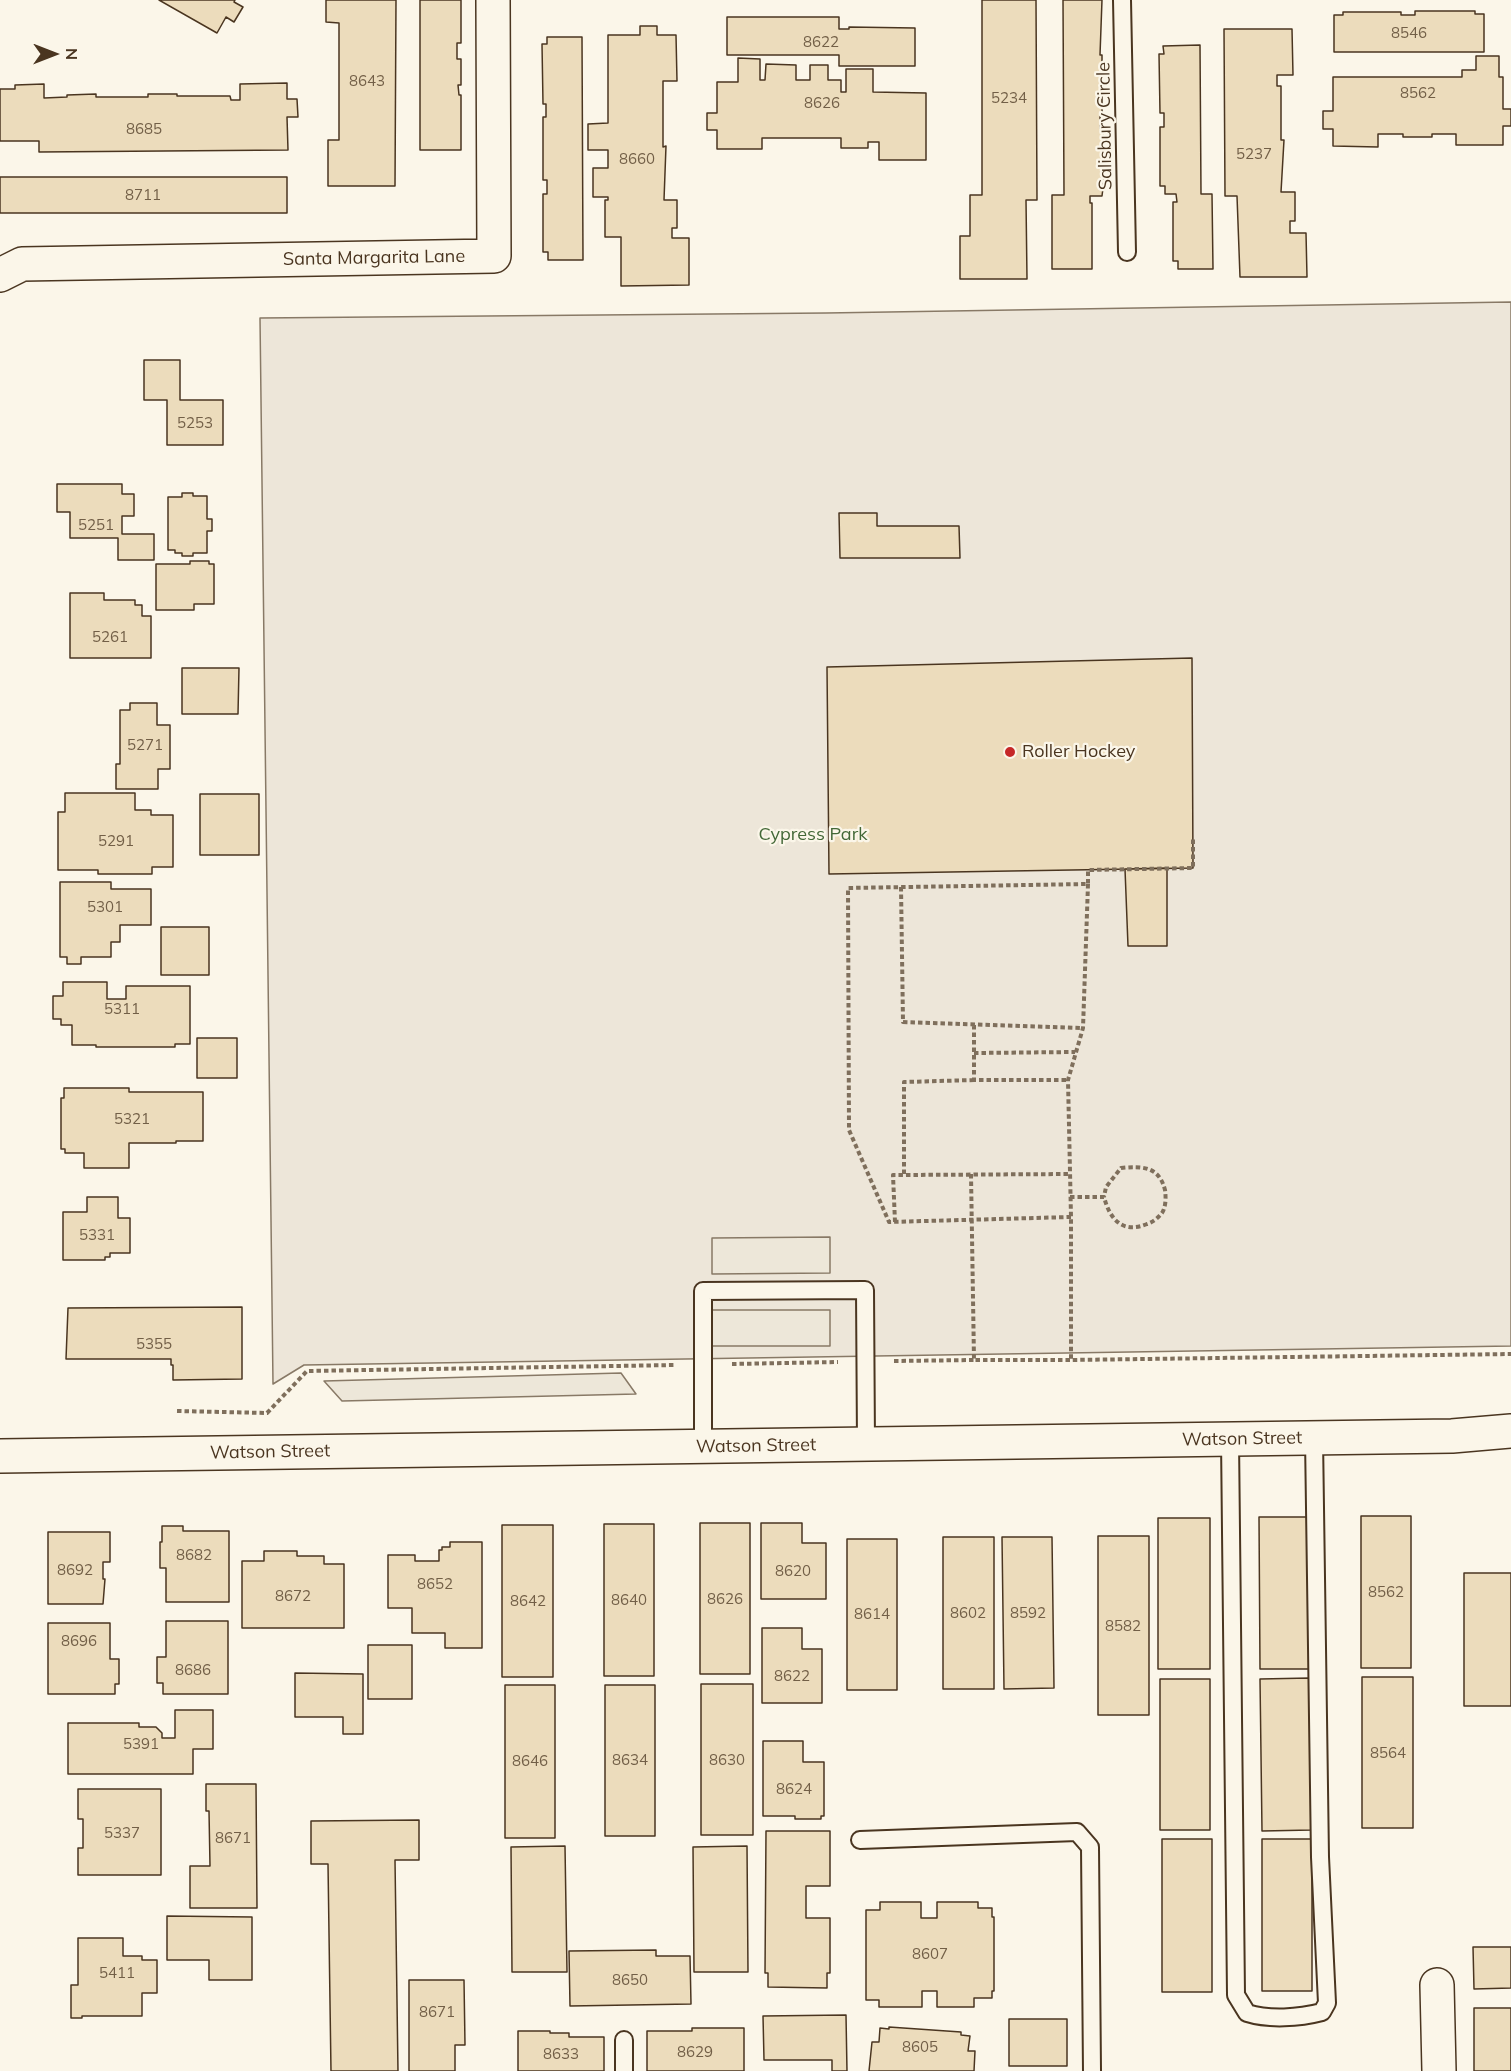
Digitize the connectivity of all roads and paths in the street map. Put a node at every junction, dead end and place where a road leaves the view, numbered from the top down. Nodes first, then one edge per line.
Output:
1 (494, 0) edge
2 (1122, 0) edge
3 (1127, 252) dead end
4 (0, 275) edge
5 (1193, 837) dead end
6 (1088, 884) junction
7 (901, 887) junction
8 (974, 1024) junction
9 (1083, 1028) junction
10 (1075, 1052) junction
11 (974, 1053) junction
12 (974, 1080) junction
13 (1068, 1080) junction
14 (971, 1174) junction
15 (1070, 1174) junction
16 (904, 1175) junction
17 (1070, 1197) junction
18 (1104, 1197) junction
19 (1071, 1217) junction
20 (971, 1220) junction
21 (895, 1222) junction
22 (1511, 1354) edge
23 (974, 1360) junction
24 (1071, 1360) junction
25 (865, 1361) junction
26 (703, 1364) junction
27 (177, 1411) dead end
28 (1511, 1431) edge
29 (1314, 1438) junction
30 (1230, 1439) junction
31 (866, 1444) junction
32 (703, 1446) junction
33 (0, 1456) edge
34 (860, 1840) dead end
35 (1437, 1985) dead end
36 (624, 2040) dead end
37 (624, 2071) edge
38 (1092, 2071) edge
39 (1439, 2071) edge

1 - 4 street, Santa Margarita Lane
2 - 3 lane, Salisbury Circle
5 - 6 path
6 - 7 path
6 - 9 path
7 - 8 path
7 - 21 path
8 - 9 path
8 - 11 path
9 - 10 path
10 - 11 path
10 - 13 path
11 - 12 path
12 - 13 path
12 - 16 path
13 - 15 path
14 - 15 path
14 - 16 path
14 - 20 path
15 - 17 path
16 - 21 path
17 - 18 path
17 - 19 path
18 - 18 path
19 - 20 path
19 - 24 path
20 - 21 path
20 - 23 path
22 - 24 path
23 - 24 path
23 - 25 path
25 - 26 path
25 - 26 lane
25 - 31 lane
26 - 27 path
26 - 32 lane
28 - 29 street, Watson Street
29 - 30 street, Watson Street
29 - 30 lane
30 - 31 street, Watson Street
31 - 32 street, Watson Street
32 - 33 street, Watson Street
34 - 38 lane
35 - 39 street
36 - 37 lane

